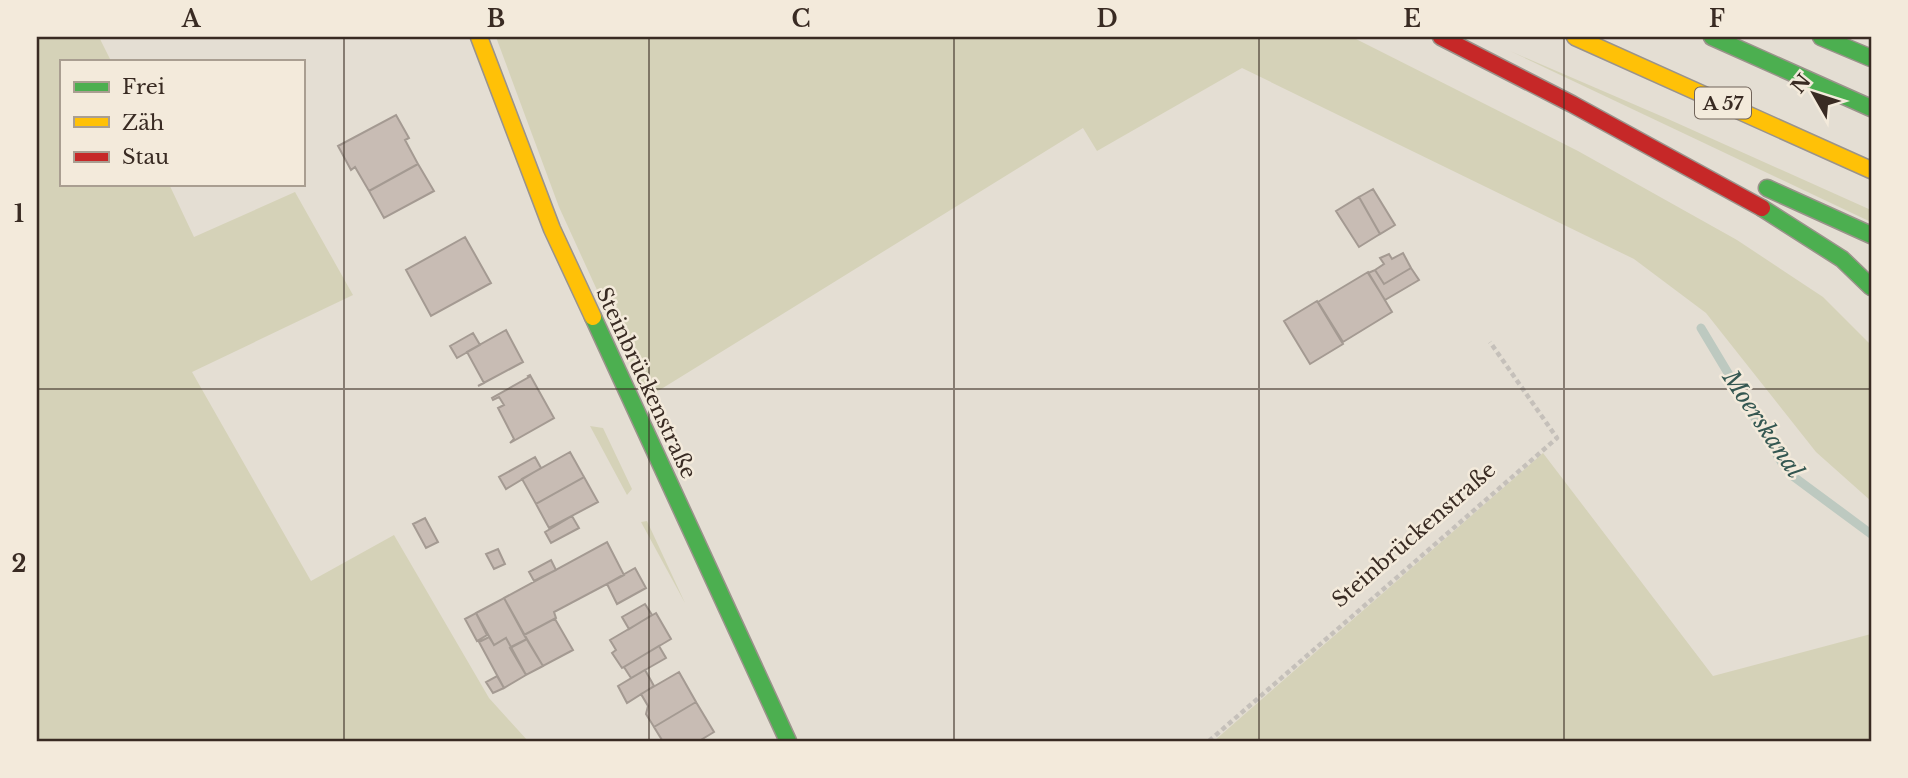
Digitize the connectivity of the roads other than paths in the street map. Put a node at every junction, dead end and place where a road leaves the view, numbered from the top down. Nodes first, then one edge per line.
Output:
1 (479, 37) edge
2 (1441, 37) edge
3 (1575, 37) edge
4 (1712, 37) edge
5 (1821, 37) edge
6 (1871, 58) edge
7 (1572, 104) junction
8 (1871, 108) edge
9 (1724, 170) dead end
10 (1871, 170) edge
11 (1750, 181) dead end
12 (1871, 235) edge
13 (1871, 287) edge
14 (788, 741) edge

1 - 14 main road, Steinbrückenstraße
2 - 7 main road
3 - 10 main road, A 57
4 - 8 main road, A 57
5 - 6 main road
7 - 9 main road
7 - 13 main road
11 - 12 main road

